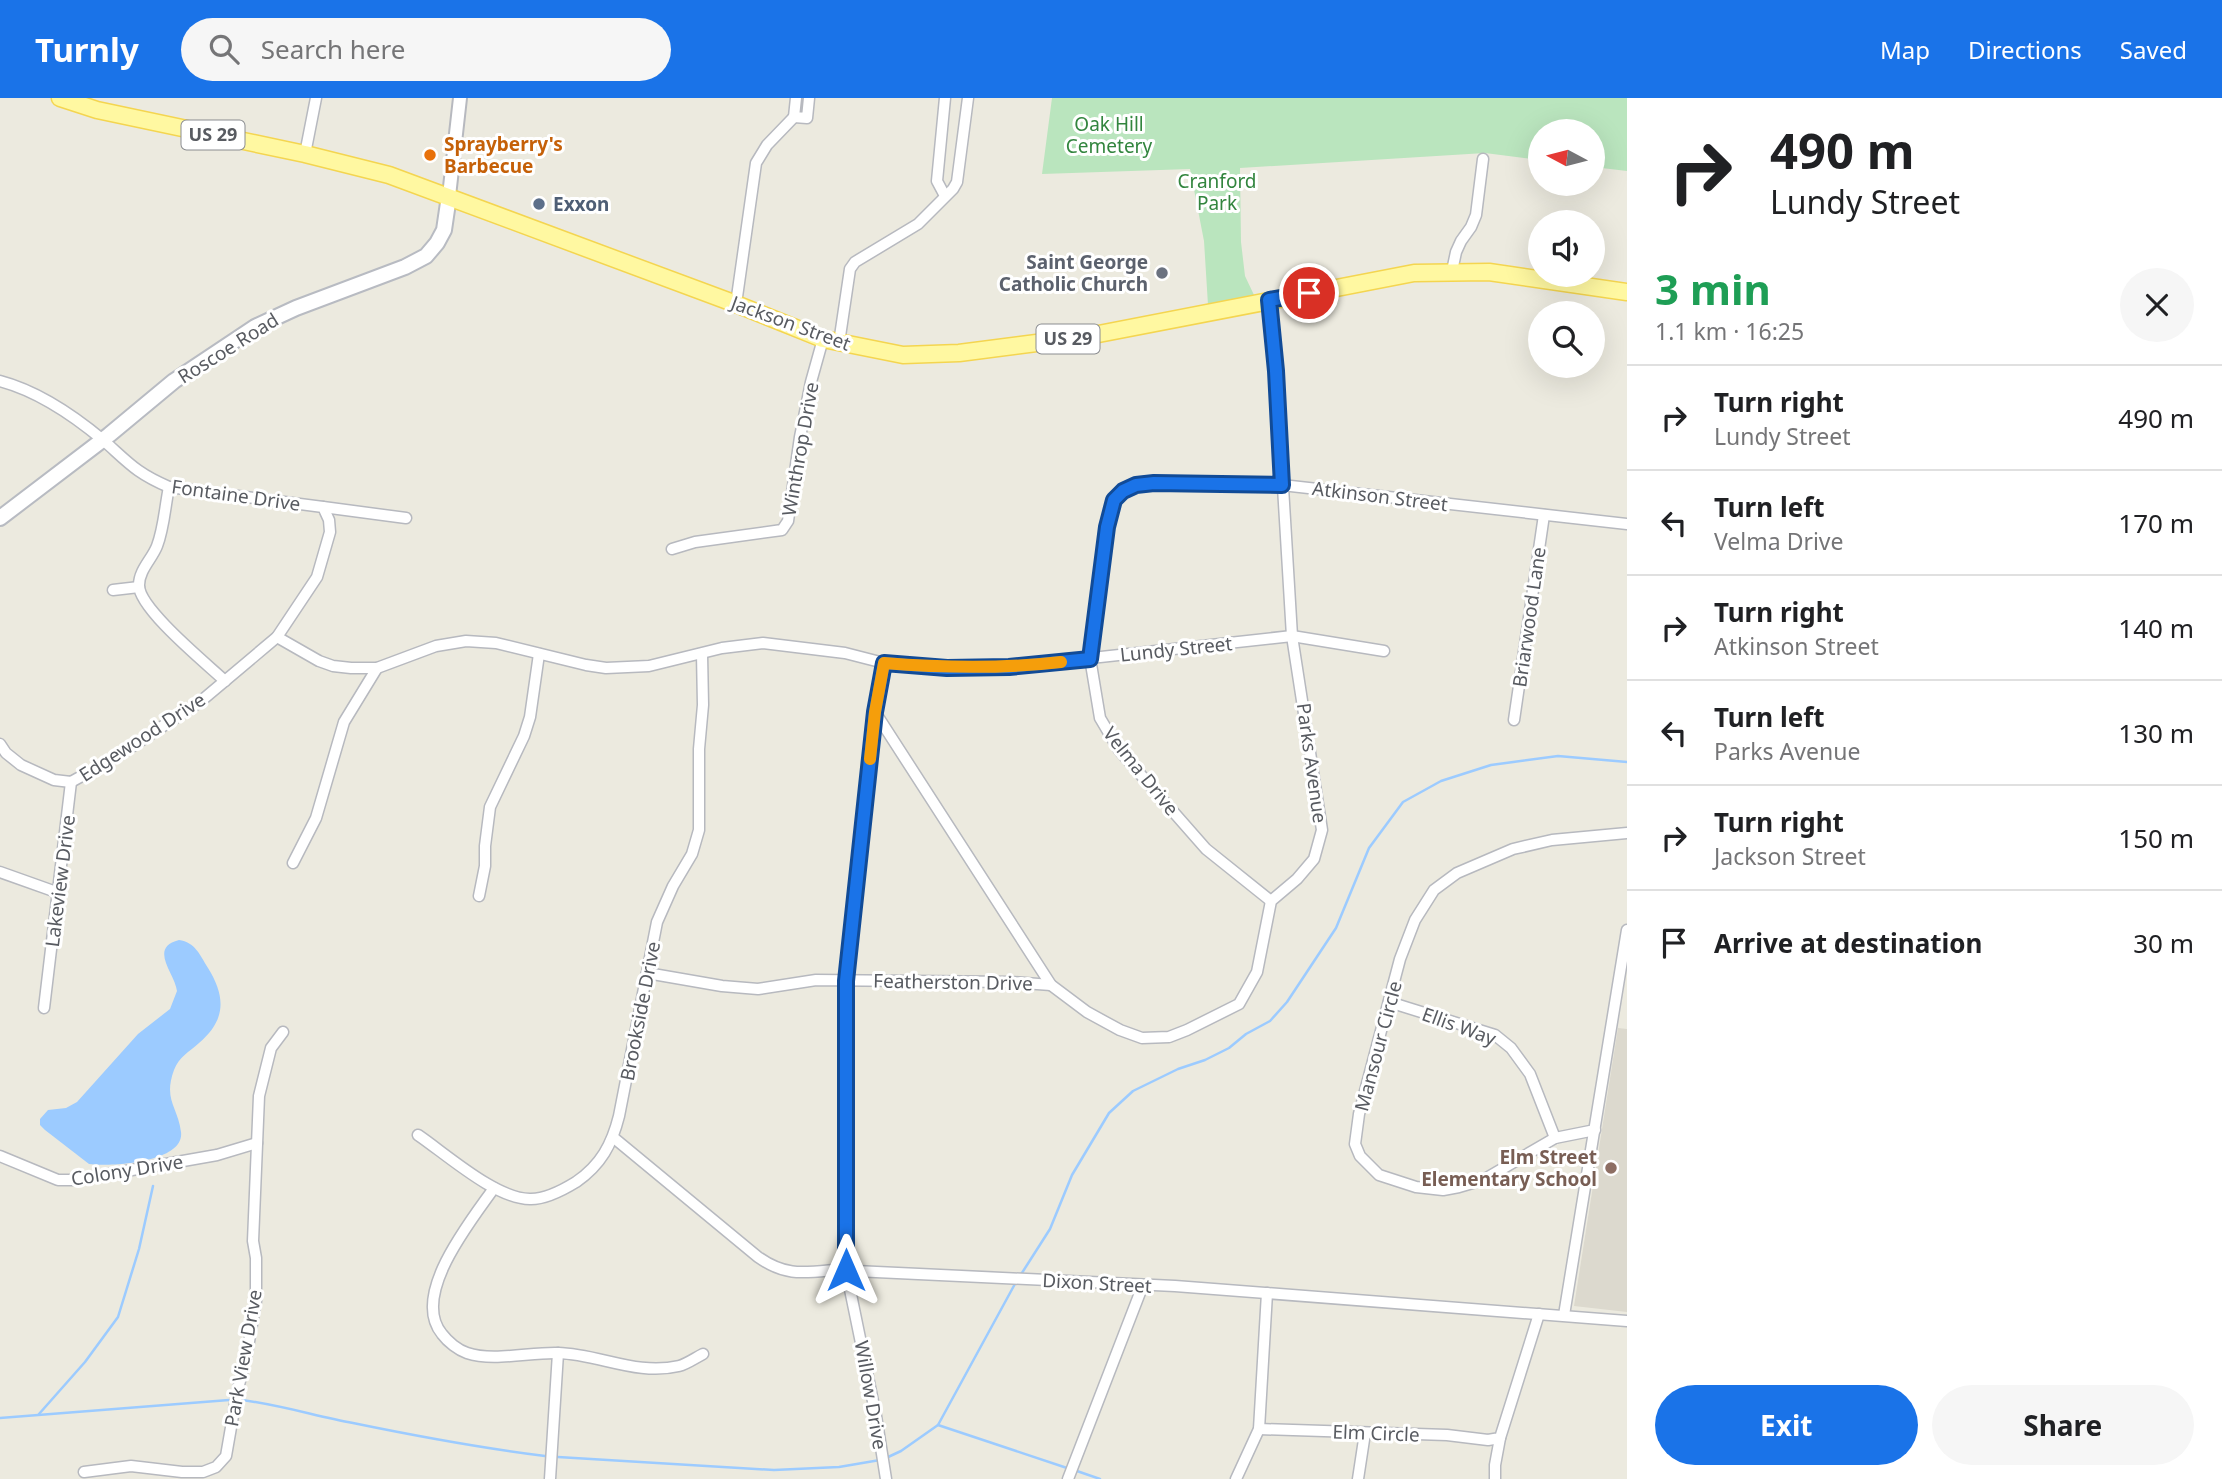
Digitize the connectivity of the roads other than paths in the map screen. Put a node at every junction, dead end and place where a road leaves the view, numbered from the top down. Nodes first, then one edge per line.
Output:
1 (60, 98) edge
2 (316, 98) edge
3 (460, 98) edge
4 (796, 98) edge
5 (809, 98) edge
6 (945, 98) edge
7 (968, 98) edge
8 (794, 117) junction
9 (305, 154) junction
10 (1483, 159) dead end
11 (449, 196) junction
12 (945, 196) junction
13 (1452, 271) junction
14 (1627, 292) edge
15 (1269, 300) junction
16 (736, 304) junction
17 (823, 339) junction
18 (839, 344) junction
19 (0, 381) edge
20 (103, 440) junction
21 (1282, 485) junction
22 (169, 487) junction
23 (1132, 487) joint
24 (323, 507) junction
25 (1544, 515) junction
26 (0, 518) edge
27 (406, 518) dead end
28 (1627, 524) edge
29 (672, 549) dead end
30 (139, 587) junction
31 (113, 590) dead end
32 (1292, 636) junction
33 (277, 637) junction
34 (1384, 651) dead end
35 (539, 654) junction
36 (702, 654) junction
37 (1090, 659) junction
38 (884, 663) junction
39 (377, 668) junction
40 (225, 681) junction
41 (875, 712) junction
42 (1514, 720) dead end
43 (0, 744) edge
44 (71, 782) junction
45 (1627, 833) edge
46 (293, 863) dead end
47 (0, 872) edge
48 (59, 893) junction
49 (479, 896) dead end
50 (1271, 901) junction
51 (1627, 930) edge
52 (1626, 943) edge
53 (647, 973) junction
54 (846, 981) junction
55 (1051, 985) junction
56 (1389, 1002) junction
57 (44, 1008) dead end
58 (283, 1032) dead end
59 (1595, 1130) junction
60 (418, 1135) dead end
61 (614, 1138) junction
62 (1555, 1138) junction
63 (257, 1143) junction
64 (0, 1156) edge
65 (494, 1188) junction
66 (846, 1270) junction
67 (1143, 1285) junction
68 (1267, 1293) junction
69 (1539, 1314) junction
70 (1564, 1315) junction
71 (1627, 1321) edge
72 (558, 1353) junction
73 (703, 1354) dead end
74 (1259, 1429) junction
75 (1365, 1433) junction
76 (1500, 1438) junction
77 (84, 1472) dead end
78 (550, 1479) edge
79 (886, 1479) edge
80 (1068, 1479) edge
81 (1236, 1479) edge
82 (1358, 1479) edge
83 (1495, 1479) edge

1 - 9 main road, Jackson Street / US 29
2 - 9 street
3 - 11 street
4 - 8 street
5 - 8 street
6 - 12 street
7 - 12 street
8 - 16 street
9 - 11 main road, Jackson Street / US 29
10 - 13 street
11 - 16 main road, Jackson Street / US 29
11 - 20 main road, Roscoe Road
12 - 18 street
13 - 14 main road, Jackson Street / US 29
13 - 15 main road, Jackson Street / US 29
15 - 18 main road, Jackson Street / US 29
15 - 21 street, Parks Avenue
16 - 17 main road, Jackson Street / US 29
17 - 18 main road, Jackson Street / US 29
17 - 29 street, Winthrop Drive
19 - 20 street, Fontaine Drive
20 - 22 street, Fontaine Drive
20 - 26 main road, Roscoe Road
21 - 23 street, Atkinson Street
21 - 25 street, Atkinson Street
21 - 32 street, Parks Avenue
22 - 24 street, Fontaine Drive
22 - 30 street
23 - 37 street, Velma Drive
24 - 27 street
24 - 33 street, Fontaine Drive
25 - 28 street, Atkinson Street
25 - 42 street, Briarwood Lane
30 - 31 street
30 - 40 street
32 - 34 street, Lundy Street
32 - 37 street, Lundy Street
32 - 50 street, Parks Avenue
33 - 39 street
33 - 40 street, Edgewood Drive
35 - 36 street, Lundy Street
35 - 39 street, Lundy Street
35 - 49 street
36 - 38 street, Lundy Street
36 - 53 street, Brookside Drive
37 - 38 street, Lundy Street
37 - 50 street, Velma Drive
38 - 41 street, Willow Drive
39 - 46 street
40 - 44 street, Edgewood Drive
41 - 54 street, Willow Drive
41 - 55 street
43 - 44 street, Edgewood Drive
44 - 48 street, Lakeview Drive
45 - 56 street, Mansour Circle
47 - 48 street
48 - 57 street, Lakeview Drive
50 - 55 street
51 - 52 street
52 - 59 street
53 - 54 street, Featherston Drive
53 - 61 street, Brookside Drive
54 - 55 street, Featherston Drive
54 - 66 street, Willow Drive
56 - 62 street, Ellis Way
56 - 62 street, Mansour Circle
58 - 63 street, Park View Drive
59 - 62 street, Mansour Circle
59 - 70 street
60 - 65 street, Brookside Drive
61 - 65 street, Brookside Drive
61 - 66 street, Dixon Street
63 - 64 street, Colony Drive
63 - 77 street, Park View Drive
65 - 72 street
66 - 67 street, Dixon Street
66 - 79 street, Willow Drive
67 - 68 street, Dixon Street
67 - 80 street
68 - 69 street, Dixon Street
68 - 74 street
69 - 70 street, Dixon Street
69 - 76 street
70 - 71 street, Dixon Street
72 - 73 street
72 - 78 street
74 - 75 street, Elm Circle
74 - 81 street
75 - 76 street, Elm Circle
75 - 82 street
76 - 83 street

